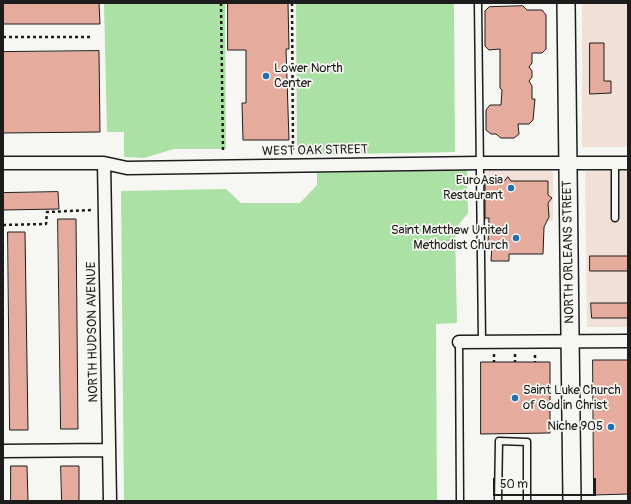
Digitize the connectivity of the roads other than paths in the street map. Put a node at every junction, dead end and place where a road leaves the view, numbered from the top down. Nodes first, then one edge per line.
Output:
1 (478, 3) edge
2 (566, 3) edge
3 (3, 163) edge
4 (104, 163) junction
5 (480, 163) junction
6 (568, 163) junction
7 (615, 163) junction
8 (628, 163) edge
9 (615, 218) dead end
10 (628, 341) edge
11 (459, 342) joint
12 (482, 342) junction
13 (570, 342) junction
14 (109, 450) junction
15 (3, 451) edge
16 (110, 501) edge
17 (460, 501) edge
18 (498, 501) edge
19 (527, 501) edge
20 (572, 501) edge

1 - 5 lane
2 - 6 street, NORTH ORLEANS STREET
3 - 4 street, WEST OAK STREET
4 - 5 street, WEST OAK STREET
4 - 14 street, NORTH HUDSON AVENUE
5 - 6 street, WEST OAK STREET
5 - 12 lane
6 - 7 street, WEST OAK STREET
6 - 13 street, NORTH ORLEANS STREET
7 - 8 street, WEST OAK STREET
7 - 9 lane
10 - 13 street
11 - 12 street
11 - 17 lane
12 - 13 street
13 - 20 street, NORTH ORLEANS STREET
14 - 15 street
14 - 16 street, NORTH HUDSON AVENUE
18 - 19 lane

